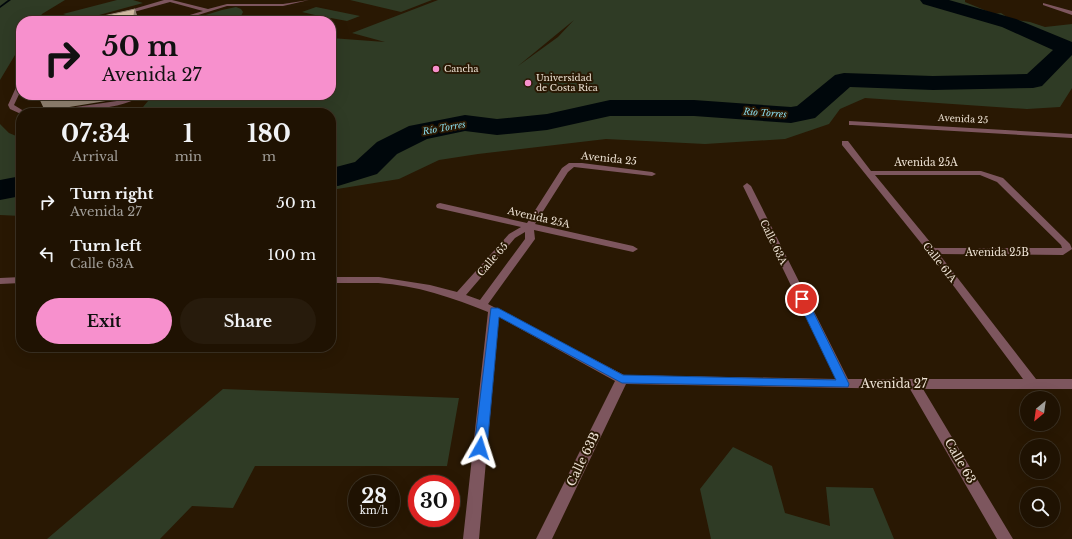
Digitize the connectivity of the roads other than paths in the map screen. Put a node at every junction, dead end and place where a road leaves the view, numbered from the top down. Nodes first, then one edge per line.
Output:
1 (307, 0) edge
2 (167, 1) edge
3 (1045, 4) dead end
4 (208, 11) junction
5 (1072, 13) edge
6 (120, 14) edge
7 (190, 16) edge
8 (16, 94) edge
9 (124, 100) edge
10 (80, 108) edge
11 (16, 110) edge
12 (852, 123) dead end
13 (1072, 136) edge
14 (845, 143) dead end
15 (565, 170) joint
16 (870, 173) junction
17 (652, 174) dead end
18 (747, 186) dead end
19 (440, 206) dead end
20 (529, 226) junction
21 (633, 249) dead end
22 (932, 251) junction
23 (1063, 252) joint
24 (16, 280) edge
25 (336, 280) edge
26 (0, 281) edge
27 (459, 296) junction
28 (482, 305) junction
29 (494, 310) junction
30 (622, 379) junction
31 (844, 384) junction
32 (914, 384) junction
33 (1033, 384) junction
34 (1072, 384) edge
35 (471, 539) edge
36 (544, 539) edge
37 (1005, 539) edge

1 - 4 street
2 - 4 street
2 - 6 street
3 - 5 street
4 - 7 street
8 - 11 street
9 - 10 street
12 - 13 street, Avenida 25
14 - 16 street, Calle 61A
15 - 17 street, Avenida 25
15 - 20 street, Calle 65
16 - 22 street, Calle 61A
16 - 23 street, Avenida 25A
18 - 31 street, Calle 63A
19 - 20 street, Avenida 25A
20 - 21 street, Avenida 25A
20 - 27 street, Calle 65
20 - 28 street, Calle 65
22 - 23 street, Avenida 25B
22 - 33 street, Calle 61A
24 - 26 street
25 - 27 street, Avenida 27
27 - 28 street, Avenida 27
28 - 29 street, Avenida 27
29 - 30 street, Avenida 27
29 - 35 street
30 - 31 street, Avenida 27
30 - 36 street, Calle 63B
31 - 32 street, Avenida 27
32 - 33 street, Avenida 27
32 - 37 street, Calle 63
33 - 34 street, Avenida 27

